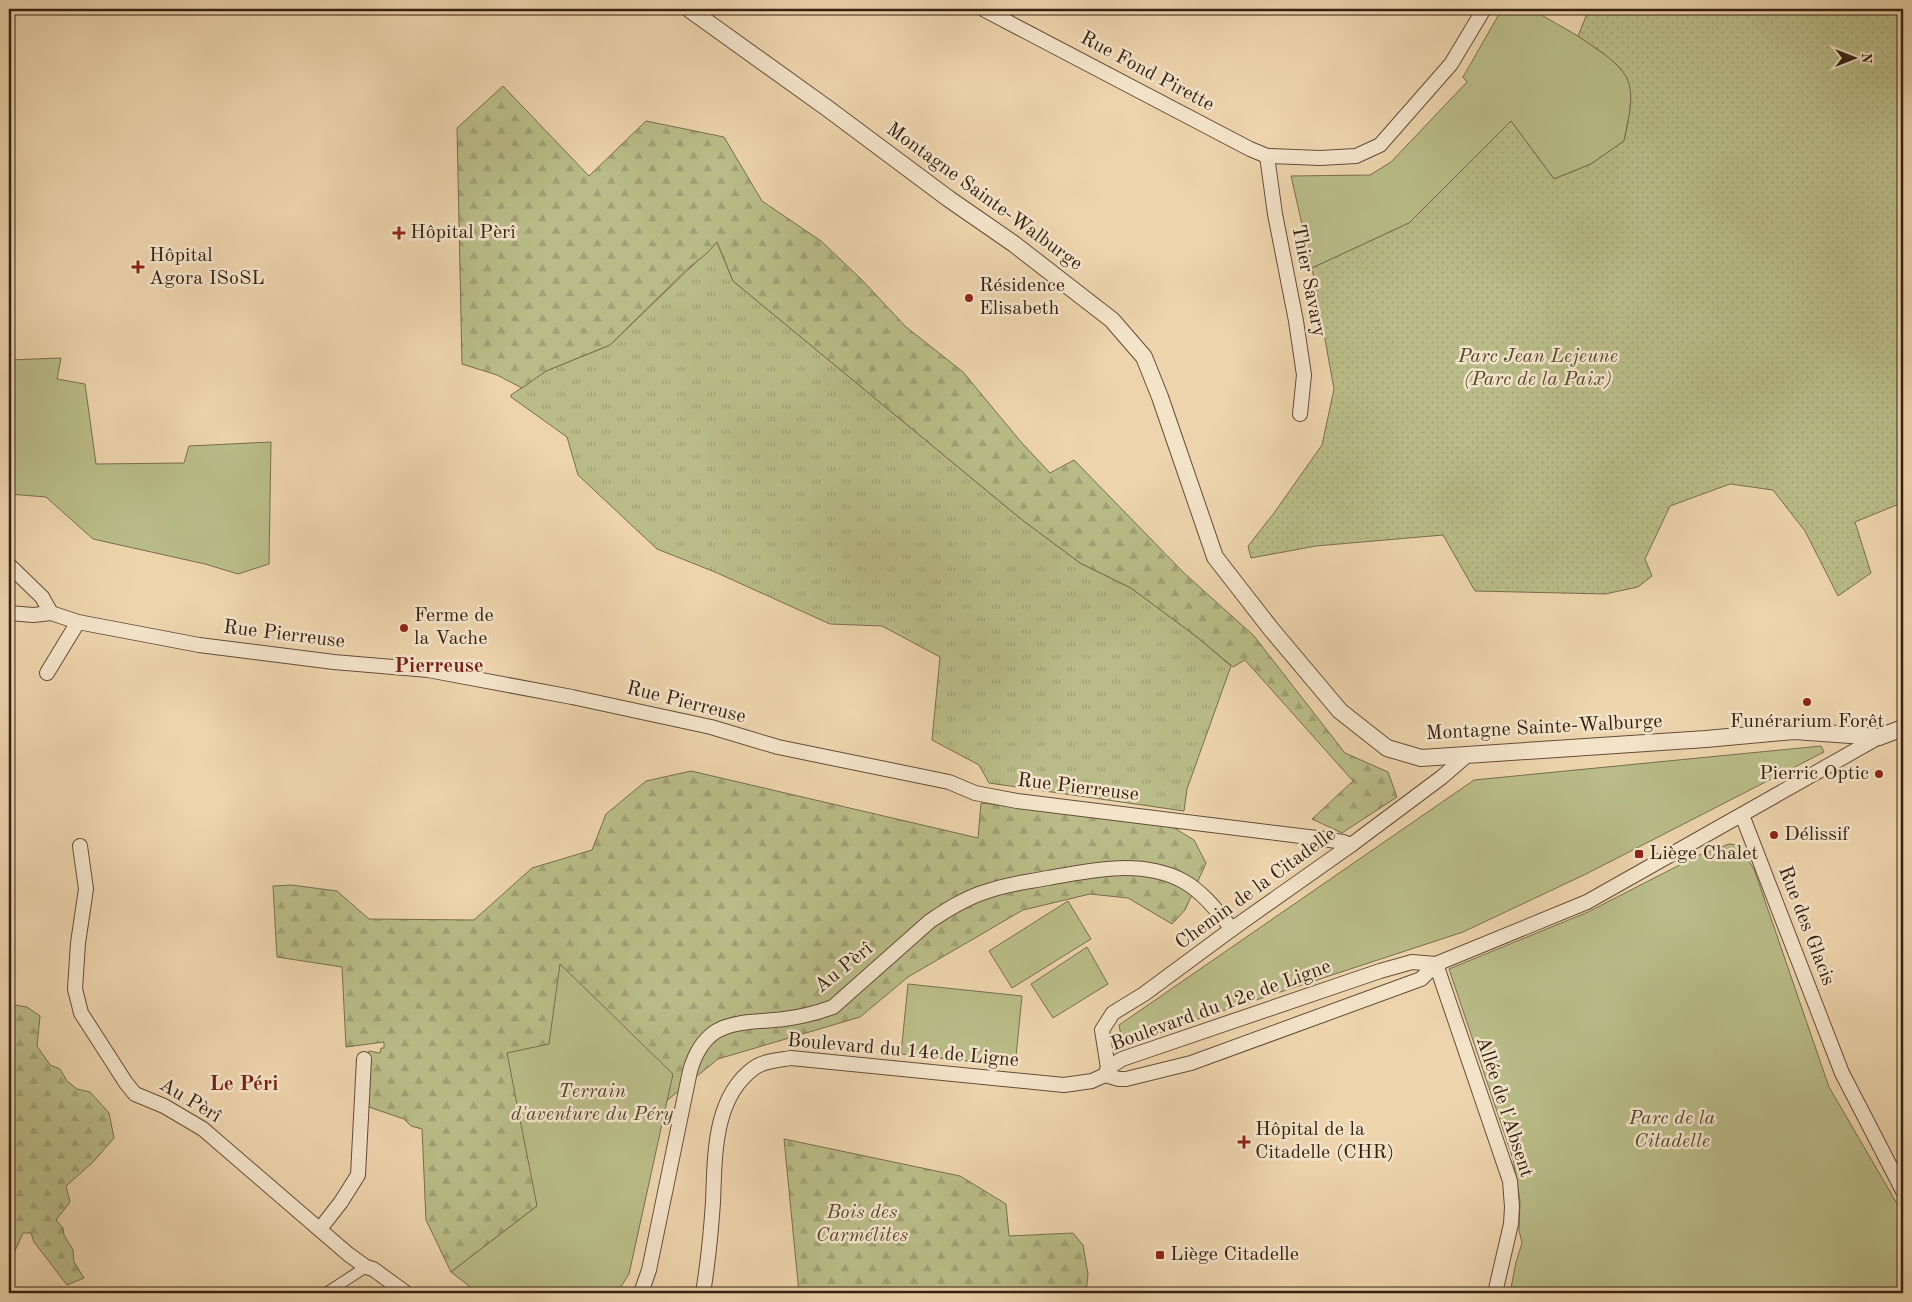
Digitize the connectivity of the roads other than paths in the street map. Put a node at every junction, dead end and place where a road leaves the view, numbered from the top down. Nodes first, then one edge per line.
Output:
1 (689, 9) edge
2 (983, 9) edge
3 (1484, 9) edge
4 (1267, 156) junction
5 (1300, 414) dead end
6 (9, 565) edge
7 (51, 612) junction
8 (9, 613) edge
9 (78, 622) junction
10 (47, 673) dead end
11 (1903, 728) edge
12 (1880, 737) junction
13 (1465, 757) junction
14 (1742, 815) junction
15 (1351, 845) junction
16 (80, 846) dead end
17 (1232, 929) junction
18 (1436, 964) junction
19 (364, 1058) dead end
20 (1107, 1072) junction
21 (1903, 1192) edge
22 (320, 1229) junction
23 (366, 1267) junction
24 (326, 1293) edge
25 (406, 1293) edge
26 (640, 1293) edge
27 (703, 1293) edge
28 (1495, 1293) edge

1 - 13 street, Montagne Sainte-Walburge
2 - 4 street, Rue Fond Pirette
3 - 4 street
4 - 5 street, Thier Savary
6 - 7 street
7 - 8 street, Rue Pierreuse
7 - 9 street, Rue Pierreuse
9 - 10 street
9 - 15 street, Rue Pierreuse
11 - 12 street
12 - 13 street, Montagne Sainte-Walburge
12 - 14 street
13 - 15 street, Chemin de la Citadelle
14 - 18 street, Boulevard du 12e de Ligne
14 - 21 street, Rue des Glacis
15 - 17 street, Chemin de la Citadelle
16 - 22 street, Au Pèrî
17 - 20 street, Chemin de la Citadelle
17 - 26 street, Au Pèrî
18 - 20 street, Boulevard du 12e de Ligne
18 - 20 street, Boulevard du 12e de Ligne
18 - 28 street, Allée de l'Absent
19 - 22 street
20 - 27 street, Boulevard du 14e de Ligne
22 - 23 street, Au Pèrî
23 - 24 street
23 - 25 street, Au Pèrî

